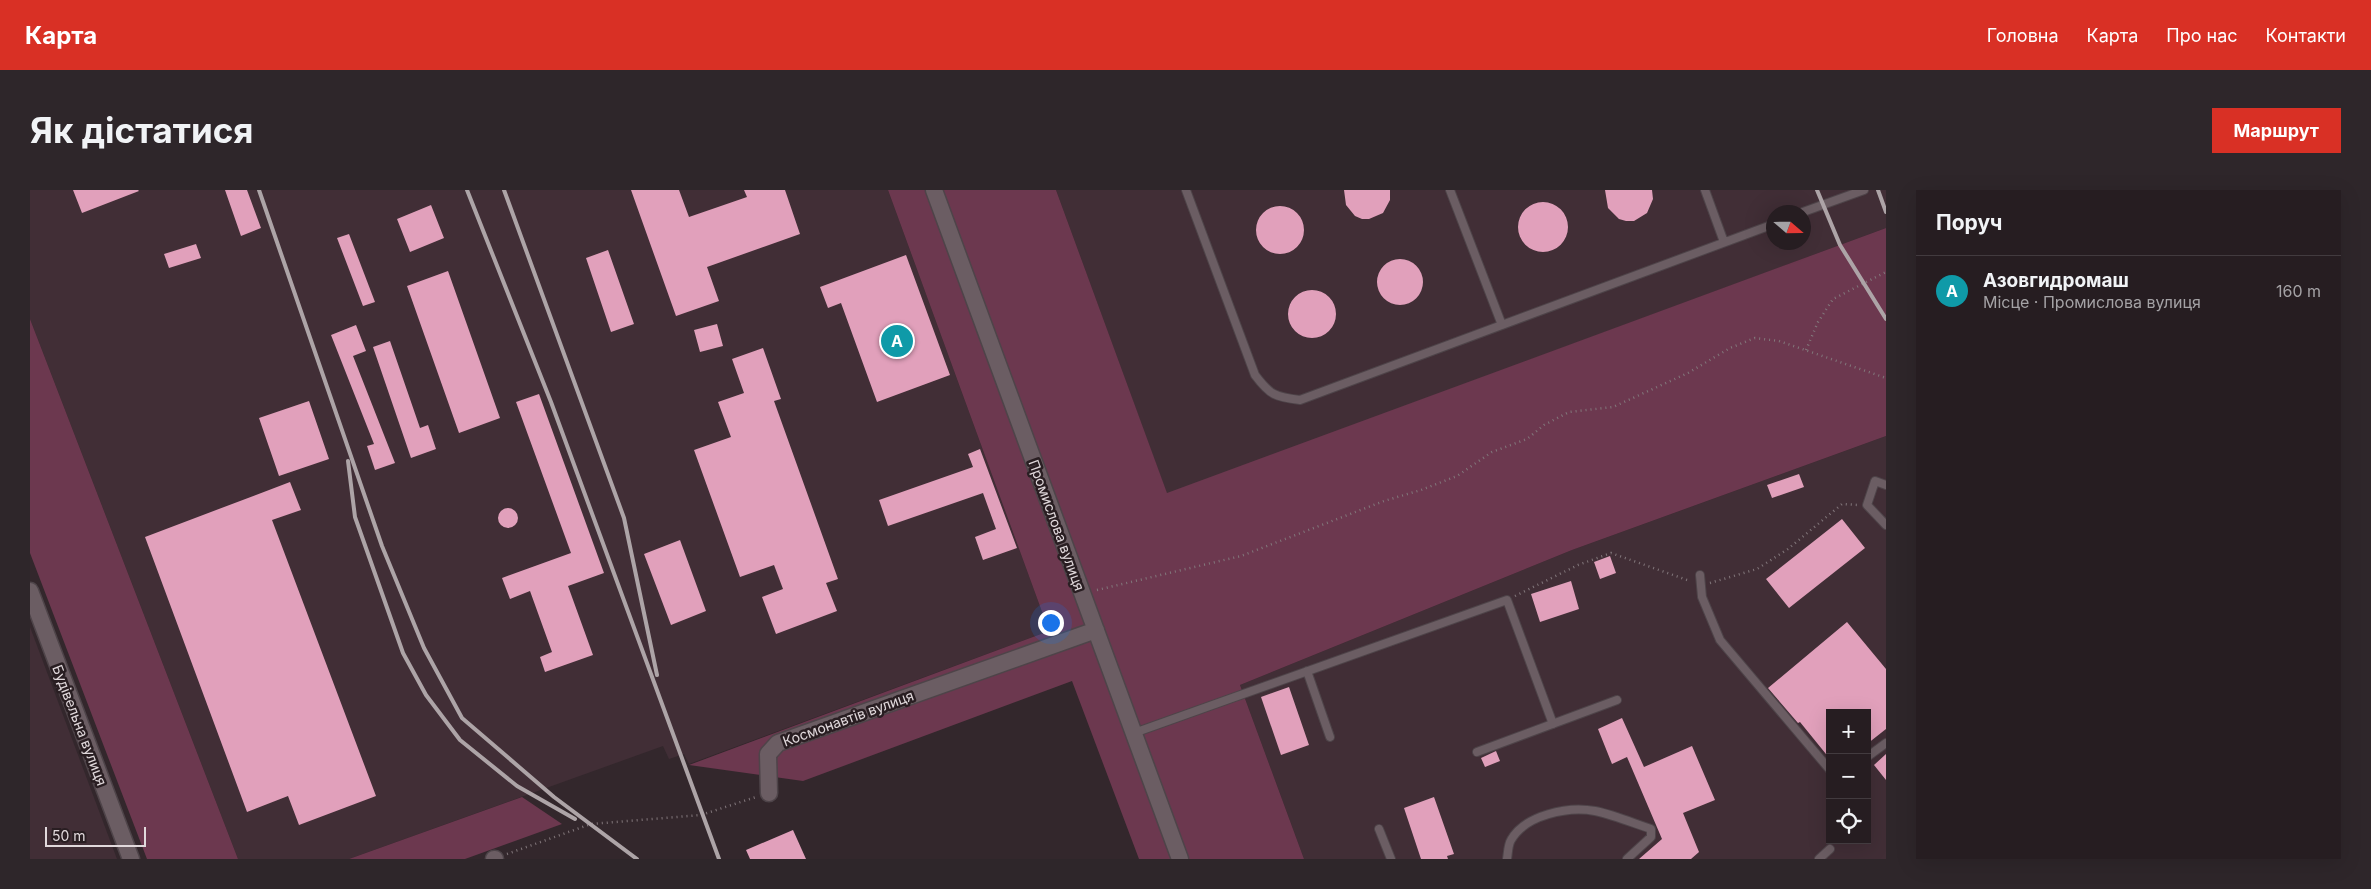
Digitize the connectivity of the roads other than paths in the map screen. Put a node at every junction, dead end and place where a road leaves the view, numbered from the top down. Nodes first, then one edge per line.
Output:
1 (934, 190) edge
2 (1186, 190) edge
3 (1450, 190) edge
4 (1705, 190) edge
5 (1864, 190) edge
6 (1811, 209) edge
7 (1766, 227) edge
8 (1724, 242) junction
9 (1502, 325) junction
10 (1886, 485) edge
11 (1886, 525) edge
12 (1700, 575) dead end
13 (30, 591) edge
14 (1096, 630) junction
15 (1307, 671) junction
16 (1617, 700) dead end
17 (1553, 724) junction
18 (1134, 733) junction
19 (1330, 737) dead end
20 (1886, 743) edge
21 (1478, 752) dead end
22 (1871, 755) edge
23 (1826, 765) edge
24 (769, 793) road end
25 (1379, 829) dead end
26 (1830, 849) dead end
27 (131, 859) edge
28 (1180, 859) edge
29 (1391, 859) edge
30 (1507, 859) edge
31 (1627, 859) edge
32 (1819, 859) edge

1 - 14 street, Промислова вулиця
2 - 9 lane
3 - 9 lane
4 - 8 lane
5 - 6 lane
7 - 8 lane
8 - 9 lane
10 - 11 lane
12 - 23 lane
13 - 27 street, Будівельна вулиця
14 - 18 street, Промислова вулиця
14 - 24 street, Космонавтів вулиця
15 - 17 lane
15 - 18 lane
15 - 19 lane
16 - 17 lane
17 - 21 lane
18 - 28 street, Промислова вулиця
20 - 22 lane
25 - 29 lane
26 - 32 lane
30 - 31 lane

